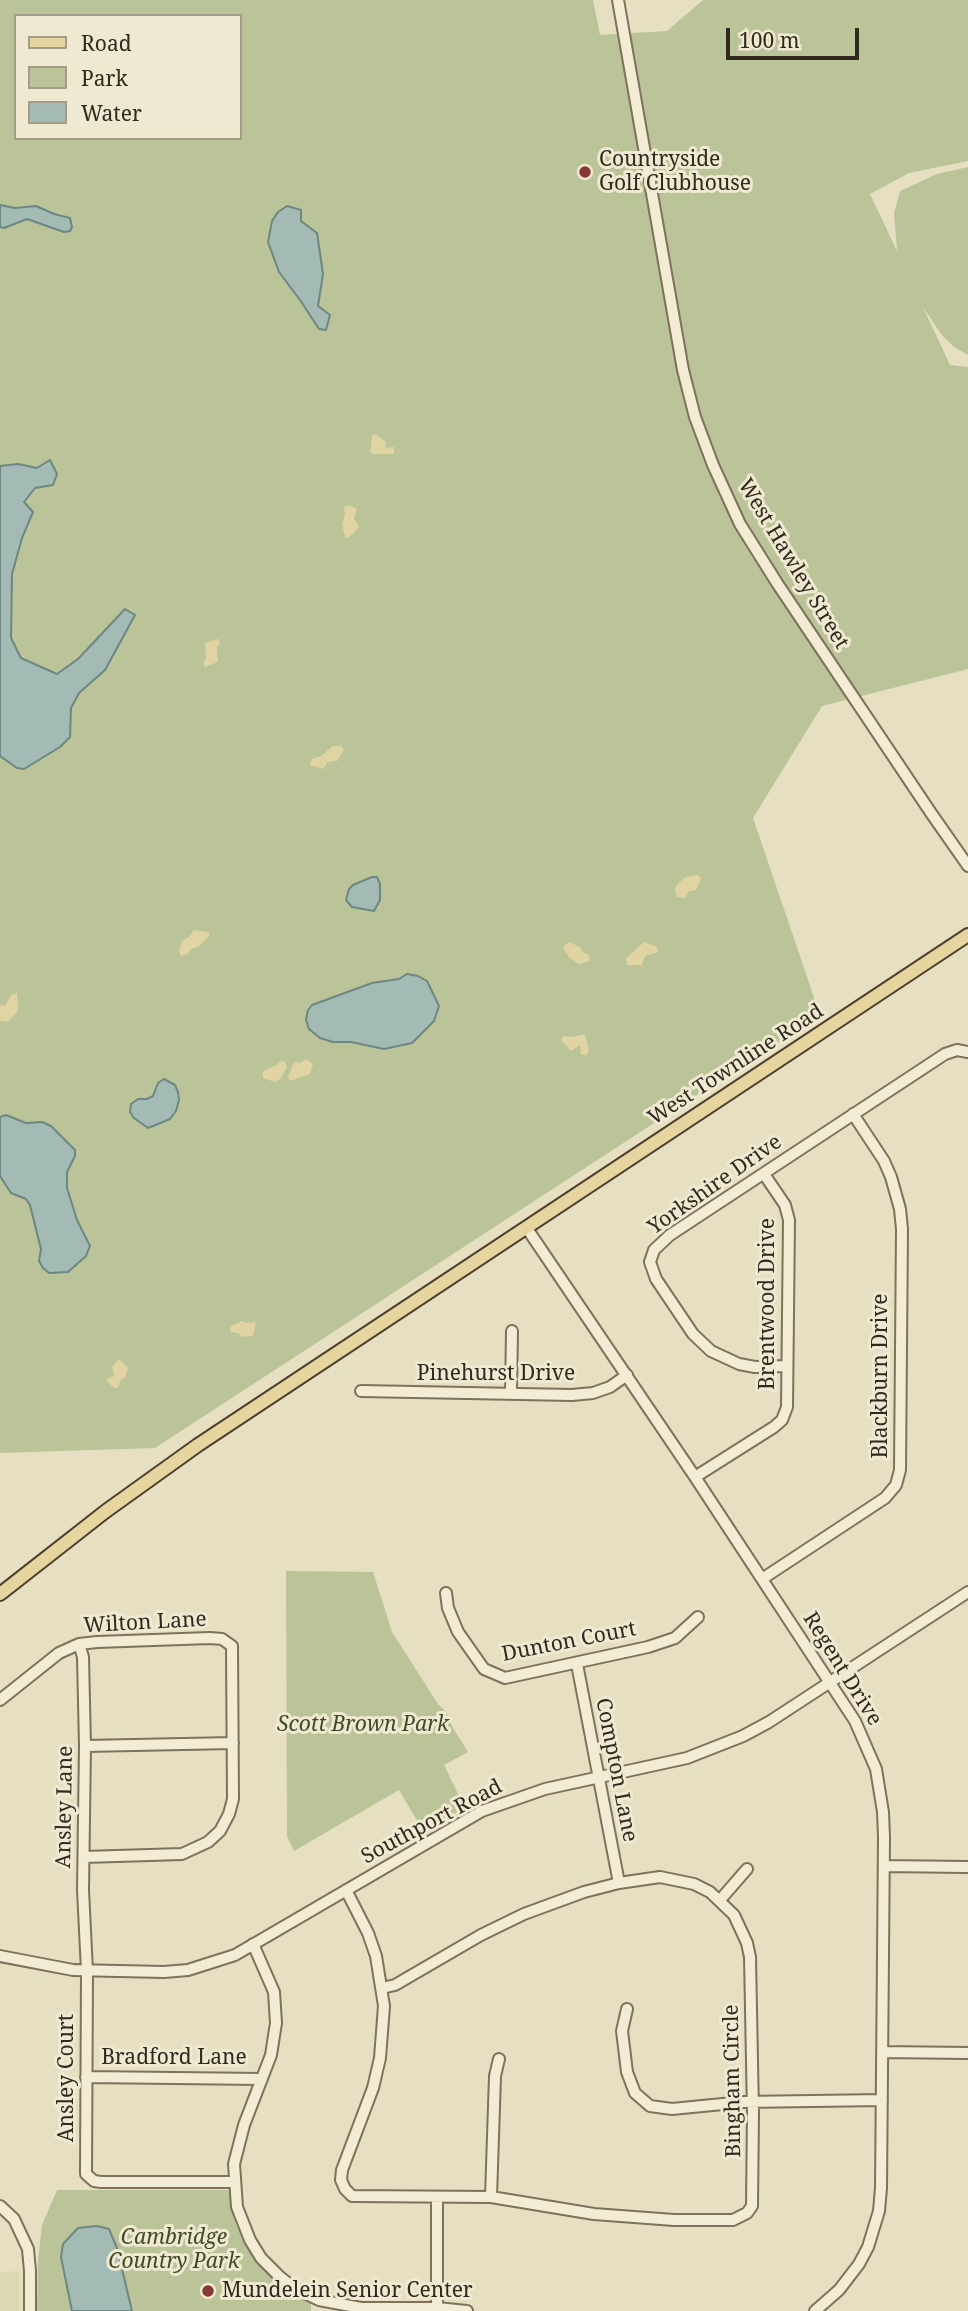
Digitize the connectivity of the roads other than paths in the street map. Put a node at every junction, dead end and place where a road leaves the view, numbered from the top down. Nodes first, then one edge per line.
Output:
1 (618, 0) edge
2 (968, 866) edge
3 (968, 935) edge
4 (968, 1052) edge
5 (853, 1114) junction
6 (764, 1174) junction
7 (526, 1227) junction
8 (512, 1331) dead end
9 (787, 1366) junction
10 (626, 1375) junction
11 (361, 1391) dead end
12 (511, 1393) junction
13 (695, 1477) junction
14 (762, 1579) junction
15 (968, 1592) edge
16 (446, 1593) dead end
17 (0, 1594) edge
18 (698, 1617) dead end
19 (79, 1644) junction
20 (577, 1664) junction
21 (830, 1683) junction
22 (0, 1700) edge
23 (233, 1742) junction
24 (85, 1746) junction
25 (598, 1778) junction
26 (84, 1857) junction
27 (884, 1866) junction
28 (968, 1867) edge
29 (747, 1869) dead end
30 (619, 1883) junction
31 (346, 1890) junction
32 (720, 1900) junction
33 (253, 1944) junction
34 (0, 1956) edge
35 (87, 1972) junction
36 (382, 1988) junction
37 (627, 2009) dead end
38 (882, 2052) junction
39 (968, 2053) edge
40 (499, 2059) dead end
41 (86, 2077) junction
42 (262, 2079) junction
43 (882, 2099) junction
44 (753, 2102) junction
45 (234, 2182) junction
46 (491, 2197) junction
47 (437, 2198) junction
48 (0, 2206) edge
49 (318, 2305) edge
50 (437, 2309) edge
51 (30, 2311) edge
52 (467, 2311) edge
53 (815, 2311) edge

1 - 2 street, West Hawley Street
3 - 7 main road, West Townline Road
4 - 5 street, Yorkshire Drive
5 - 6 street, Yorkshire Drive
5 - 14 street, Blackburn Drive
6 - 9 street, Brentwood Drive
6 - 9 street, Yorkshire Drive
7 - 10 street, Regent Drive
7 - 17 main road, West Townline Road
8 - 12 street
9 - 13 street, Brentwood Drive
10 - 12 street, Pinehurst Drive
10 - 13 street, Regent Drive
11 - 12 street, Pinehurst Drive
13 - 14 street, Regent Drive
14 - 21 street, Regent Drive
15 - 21 street, Southport Road
16 - 20 street, Dunton Court
18 - 20 street, Dunton Court
19 - 22 street, Wilton Lane
19 - 23 street, Wilton Lane
19 - 24 street, Ansley Lane
20 - 25 street, Compton Lane
21 - 25 street, Southport Road
21 - 27 street, Regent Drive
23 - 24 street
23 - 26 street
24 - 26 street, Ansley Lane
25 - 30 street, Compton Lane
25 - 31 street, Southport Road
26 - 35 street, Ansley Lane
27 - 28 street
27 - 38 street, Regent Drive
29 - 32 street
30 - 32 street, Bingham Circle
30 - 36 street, Bingham Circle
31 - 33 street, Southport Road
31 - 36 street
32 - 44 street, Bingham Circle
33 - 35 street, Southport Road
33 - 42 street
34 - 35 street, Southport Road
35 - 41 street, Ansley Court
36 - 47 street, Bingham Circle
37 - 44 street
38 - 39 street
38 - 43 street, Regent Drive
40 - 46 street
41 - 42 street, Bradford Lane
41 - 45 street, Ansley Court
42 - 45 street
43 - 44 street
43 - 53 street, Regent Drive
44 - 46 street, Bingham Circle
45 - 49 street
46 - 47 street, Bingham Circle
47 - 50 street
48 - 51 street
49 - 50 street
50 - 52 street

